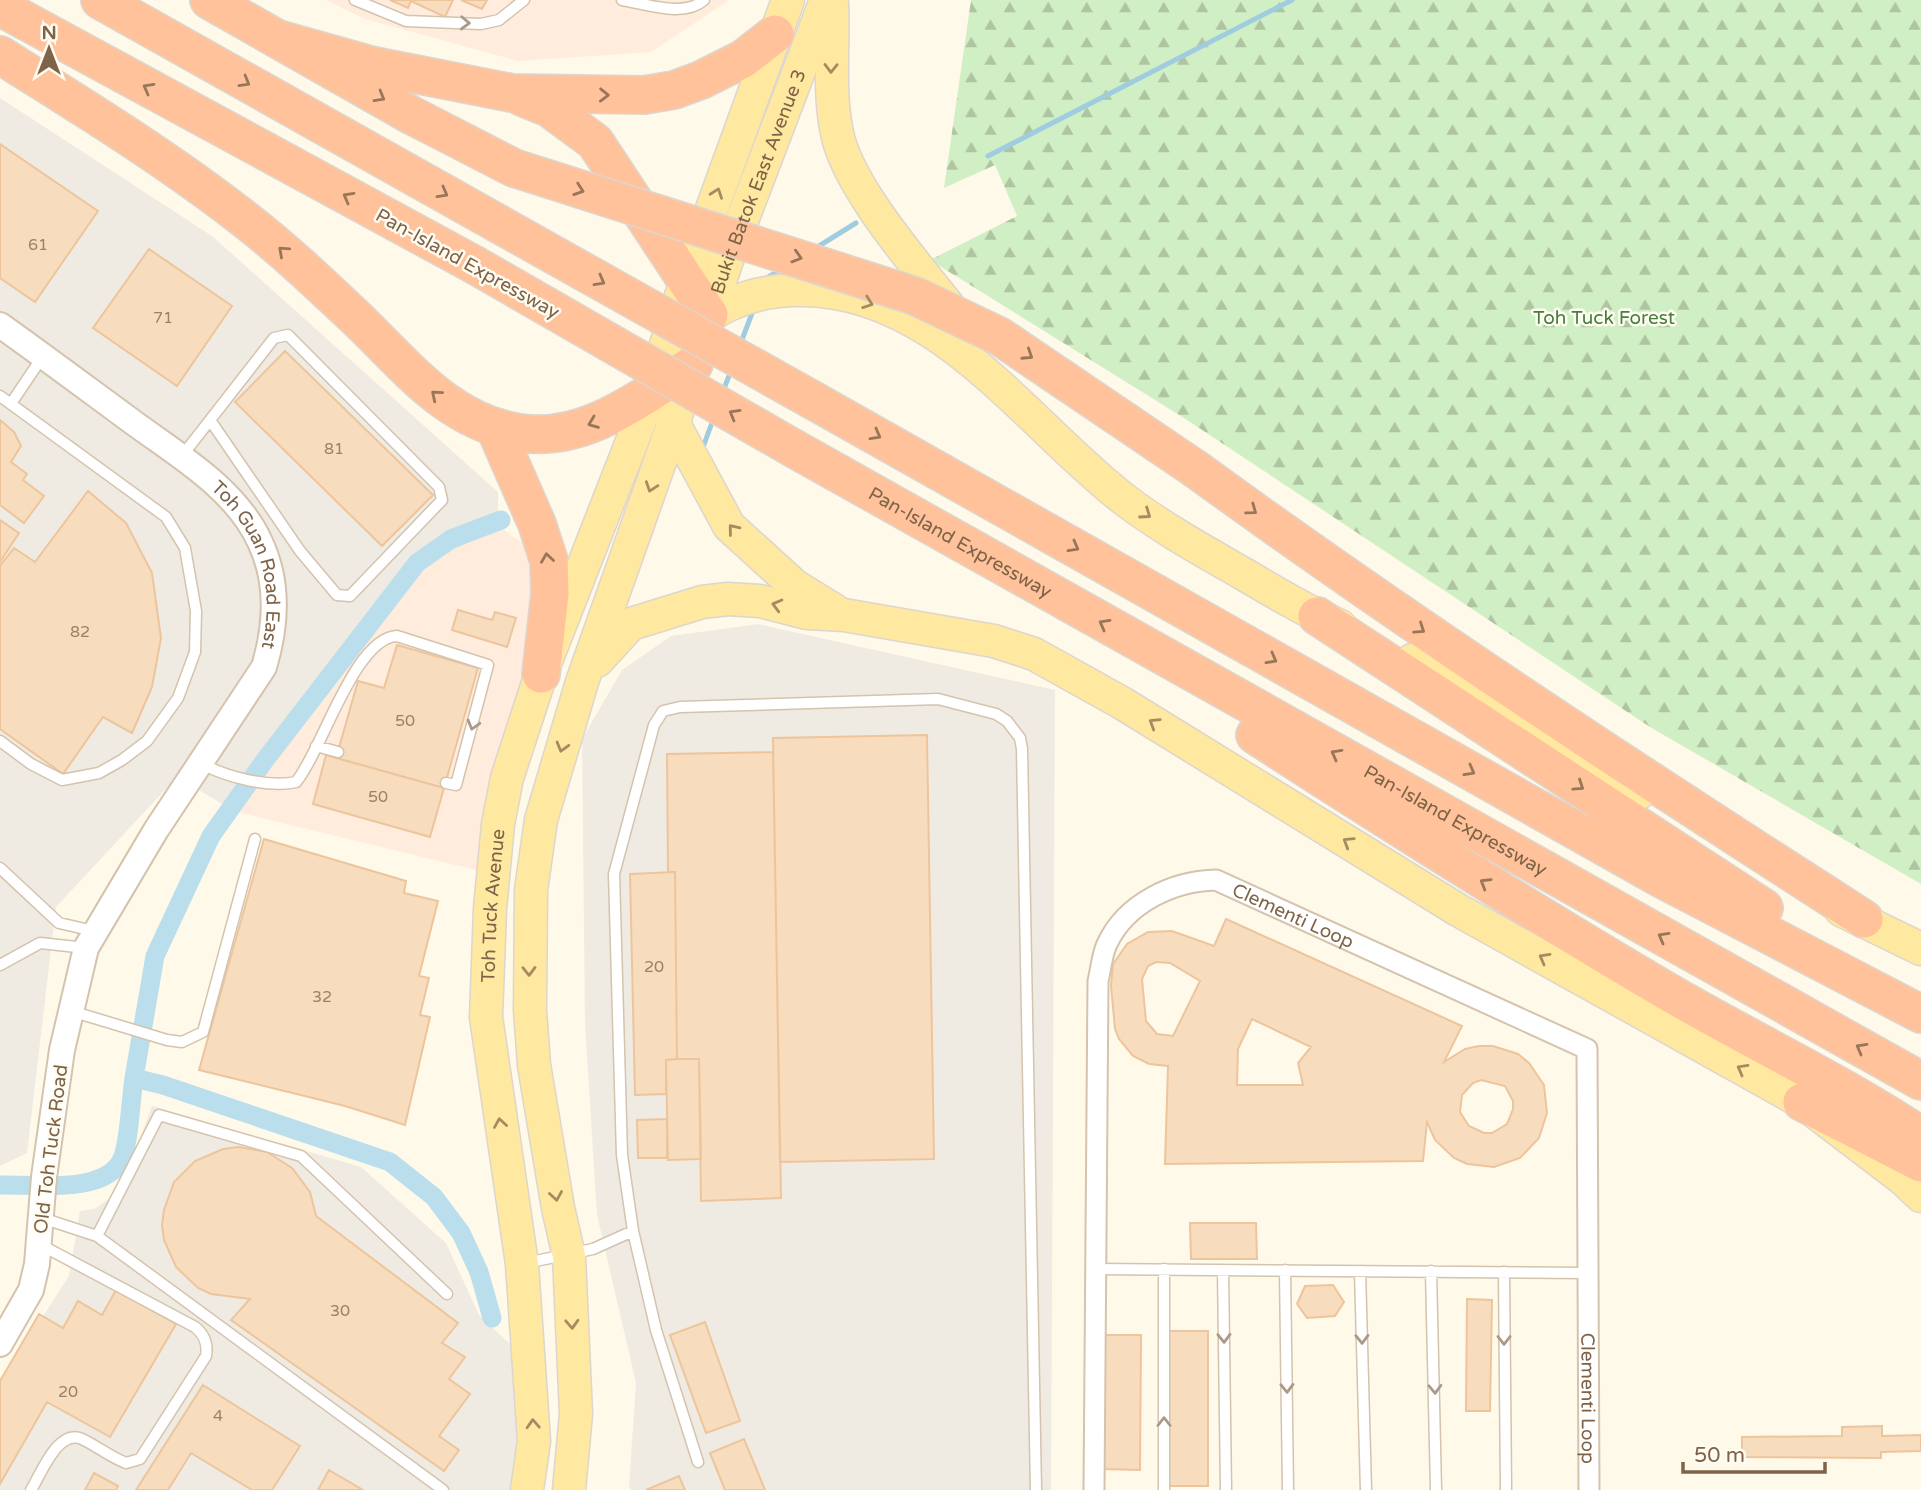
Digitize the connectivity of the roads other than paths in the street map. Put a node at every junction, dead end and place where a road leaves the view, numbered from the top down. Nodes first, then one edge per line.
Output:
1 (100, 0) edge
2 (209, 0) edge
3 (355, 0) edge
4 (524, 0) edge
5 (622, 0) edge
6 (704, 0) edge
7 (788, 0) edge
8 (826, 0) edge
9 (832, 0) edge
10 (0, 7) edge
11 (775, 34) junction
12 (278, 39) junction
13 (0, 55) edge
14 (512, 93) junction
15 (686, 280) junction
16 (709, 315) junction
17 (0, 325) edge
18 (43, 356) junction
19 (680, 356) junction
20 (652, 390) junction
21 (0, 396) edge
22 (12, 402) junction
23 (1023, 405) junction
24 (210, 420) junction
25 (674, 422) junction
26 (495, 428) junction
27 (180, 457) junction
28 (844, 615) junction
29 (1317, 616) junction
30 (1163, 657) junction
31 (541, 674) junction
32 (582, 682) junction
33 (0, 741) edge
34 (316, 746) junction
35 (338, 752) dead end
36 (202, 764) junction
37 (446, 783) dead end
38 (255, 839) dead end
39 (0, 868) edge
40 (1864, 919) junction
41 (90, 940) junction
42 (1921, 949) edge
43 (0, 965) edge
44 (1910, 1008) edge
45 (70, 1010) junction
46 (1921, 1081) edge
47 (1802, 1102) junction
48 (1921, 1136) edge
49 (1921, 1163) edge
50 (1921, 1196) edge
51 (42, 1209) junction
52 (632, 1231) junction
53 (97, 1236) junction
54 (39, 1244) junction
55 (569, 1256) junction
56 (522, 1264) junction
57 (1095, 1269) junction
58 (1164, 1269) junction
59 (1223, 1270) junction
60 (1285, 1270) junction
61 (1360, 1271) junction
62 (1432, 1271) junction
63 (1504, 1272) junction
64 (1588, 1273) junction
65 (447, 1294) dead end
66 (0, 1344) edge
67 (698, 1462) dead end
68 (31, 1490) edge
69 (443, 1490) edge
70 (527, 1490) edge
71 (569, 1490) edge
72 (1036, 1490) edge
73 (1094, 1490) edge
74 (1164, 1490) edge
75 (1226, 1490) edge
76 (1288, 1490) edge
77 (1366, 1490) edge
78 (1436, 1490) edge
79 (1506, 1490) edge
80 (1589, 1490) edge

1 -> 44 highway, bridge
2 - 12 highway
3 -> 4 lane
5 - 6 lane
7 - 11 main road, Bukit Batok East Avenue 3
8 - 16 main road, Bukit Batok East Avenue 3
9 -> 23 main road
30 -> 10 highway, Pan-Island Expressway, bridge
14 -> 11 highway
15 -> 11 main road, Bukit Batok East Avenue 3
12 - 14 highway
12 -> 40 highway, bridge
26 -> 13 highway
14 - 15 highway
15 - 16 highway
15 - 19 main road, Bukit Batok East Avenue 3
16 - 19 main road, Bukit Batok East Avenue 3
16 -> 23 main road
17 - 18 street, Toh Guan Road East
18 - 22 lane
18 - 27 street, Toh Guan Road East
19 - 20 highway
19 - 25 main road, Toh Tuck Avenue
20 - 25 main road
20 -> 26 highway
20 - 31 main road, Toh Tuck Avenue
21 - 22 lane
22 - 33 lane
23 -> 29 main road
24 - 24 lane
24 - 27 lane
28 -> 25 main road
25 -> 32 main road, Toh Tuck Avenue
31 -> 26 highway
27 - 36 street, Toh Guan Road East
28 -> 32 main road
47 -> 28 main road
29 - 40 main road
29 -> 44 highway
46 -> 30 highway, Pan-Island Expressway
48 -> 30 highway
56 -> 31 main road, Toh Tuck Avenue
32 -> 55 main road, Toh Tuck Avenue
34 - 35 lane
34 - 36 lane
34 -> 37 lane
36 - 41 street, Toh Guan Road East
38 - 45 lane
39 - 41 lane
40 - 42 main road
41 - 43 lane
41 - 45 street, Old Toh Tuck Road
45 - 51 street, Old Toh Tuck Road
47 - 49 highway
47 - 50 main road
51 - 53 lane
51 - 54 street, Old Toh Tuck Road
52 - 55 lane
52 - 67 lane
52 - 72 lane
53 - 65 lane
53 - 69 lane
54 - 66 street, Old Toh Tuck Road
54 - 68 lane
55 - 56 lane
55 -> 71 main road, Toh Tuck Avenue
70 -> 56 main road, Toh Tuck Avenue
57 - 58 lane
57 - 64 street, Clementi Loop
57 - 73 street, Clementi Loop
58 - 59 lane
74 -> 58 lane
59 - 60 lane
59 -> 75 lane
60 - 61 lane
60 -> 76 lane
61 - 62 lane
61 -> 77 lane
62 - 63 lane
62 -> 78 lane
63 - 64 lane
63 -> 79 lane
64 - 80 street, Clementi Loop

